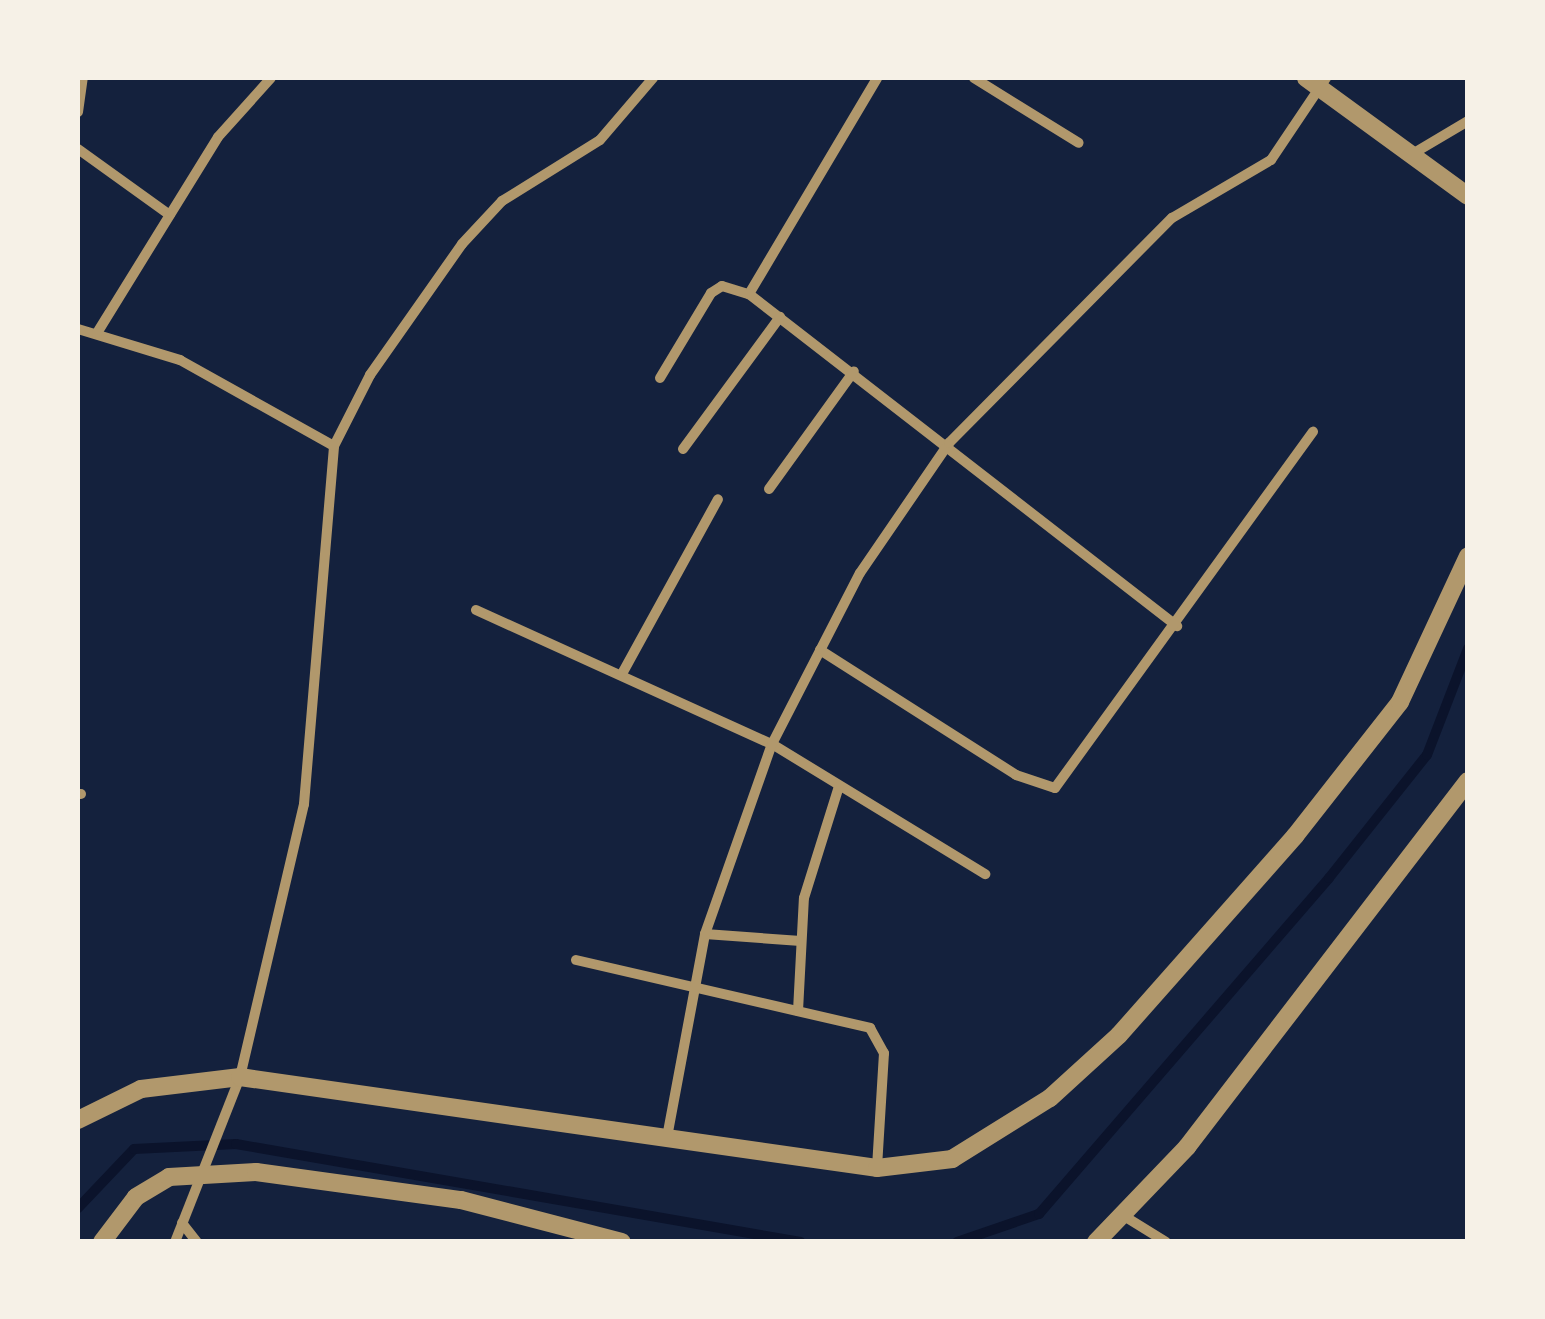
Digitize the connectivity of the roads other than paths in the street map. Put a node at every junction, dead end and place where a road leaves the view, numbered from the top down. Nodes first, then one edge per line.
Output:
1 (83, 78) edge
2 (272, 78) edge
3 (653, 78) edge
4 (876, 78) edge
5 (974, 78) edge
6 (1317, 81) edge
7 (78, 112) edge
8 (1468, 121) edge
9 (1079, 143) dead end
10 (78, 149) edge
11 (1414, 152) junction
12 (1468, 196) edge
13 (170, 215) junction
14 (749, 294) junction
15 (780, 317) junction
16 (78, 329) edge
17 (97, 333) junction
18 (854, 372) junction
19 (660, 378) dead end
20 (1313, 431) dead end
21 (950, 442) junction
22 (334, 446) junction
23 (682, 448) dead end
24 (769, 489) dead end
25 (718, 499) dead end
26 (1468, 556) edge
27 (476, 610) dead end
28 (1176, 626) junction
29 (820, 650) junction
30 (623, 672) junction
31 (772, 744) junction
32 (1468, 781) edge
33 (839, 786) junction
34 (985, 874) dead end
35 (705, 934) junction
36 (801, 941) junction
37 (576, 960) dead end
38 (695, 990) junction
39 (798, 1011) junction
40 (238, 1084) junction
41 (78, 1120) edge
42 (668, 1132) junction
43 (203, 1168) junction
44 (877, 1168) junction
45 (1124, 1216) junction
46 (182, 1224) junction
47 (102, 1242) edge
48 (174, 1242) edge
49 (197, 1242) edge
50 (622, 1242) edge
51 (1096, 1242) edge
52 (1166, 1242) edge

1 - 7 street
2 - 13 street
3 - 22 street
4 - 14 street
5 - 9 street
6 - 11 street
6 - 21 street
8 - 11 street
10 - 13 street
11 - 12 street
13 - 17 street
14 - 15 street
14 - 19 street
15 - 18 street
15 - 23 street
16 - 17 street
17 - 22 street
18 - 21 street
18 - 24 street
20 - 28 street
21 - 28 street
21 - 29 street
22 - 40 street
25 - 30 street
26 - 44 street
27 - 30 street
28 - 29 street
29 - 31 street
30 - 31 street
31 - 33 street
31 - 35 street
32 - 45 street
33 - 34 street
33 - 36 street
35 - 36 street
35 - 38 street
36 - 39 street
37 - 38 street
38 - 39 street
38 - 42 street
39 - 44 street
40 - 41 street
40 - 42 street
40 - 43 street
42 - 44 street
43 - 46 street
43 - 47 street
43 - 50 street
45 - 51 street
45 - 52 street
46 - 48 street
46 - 49 street

